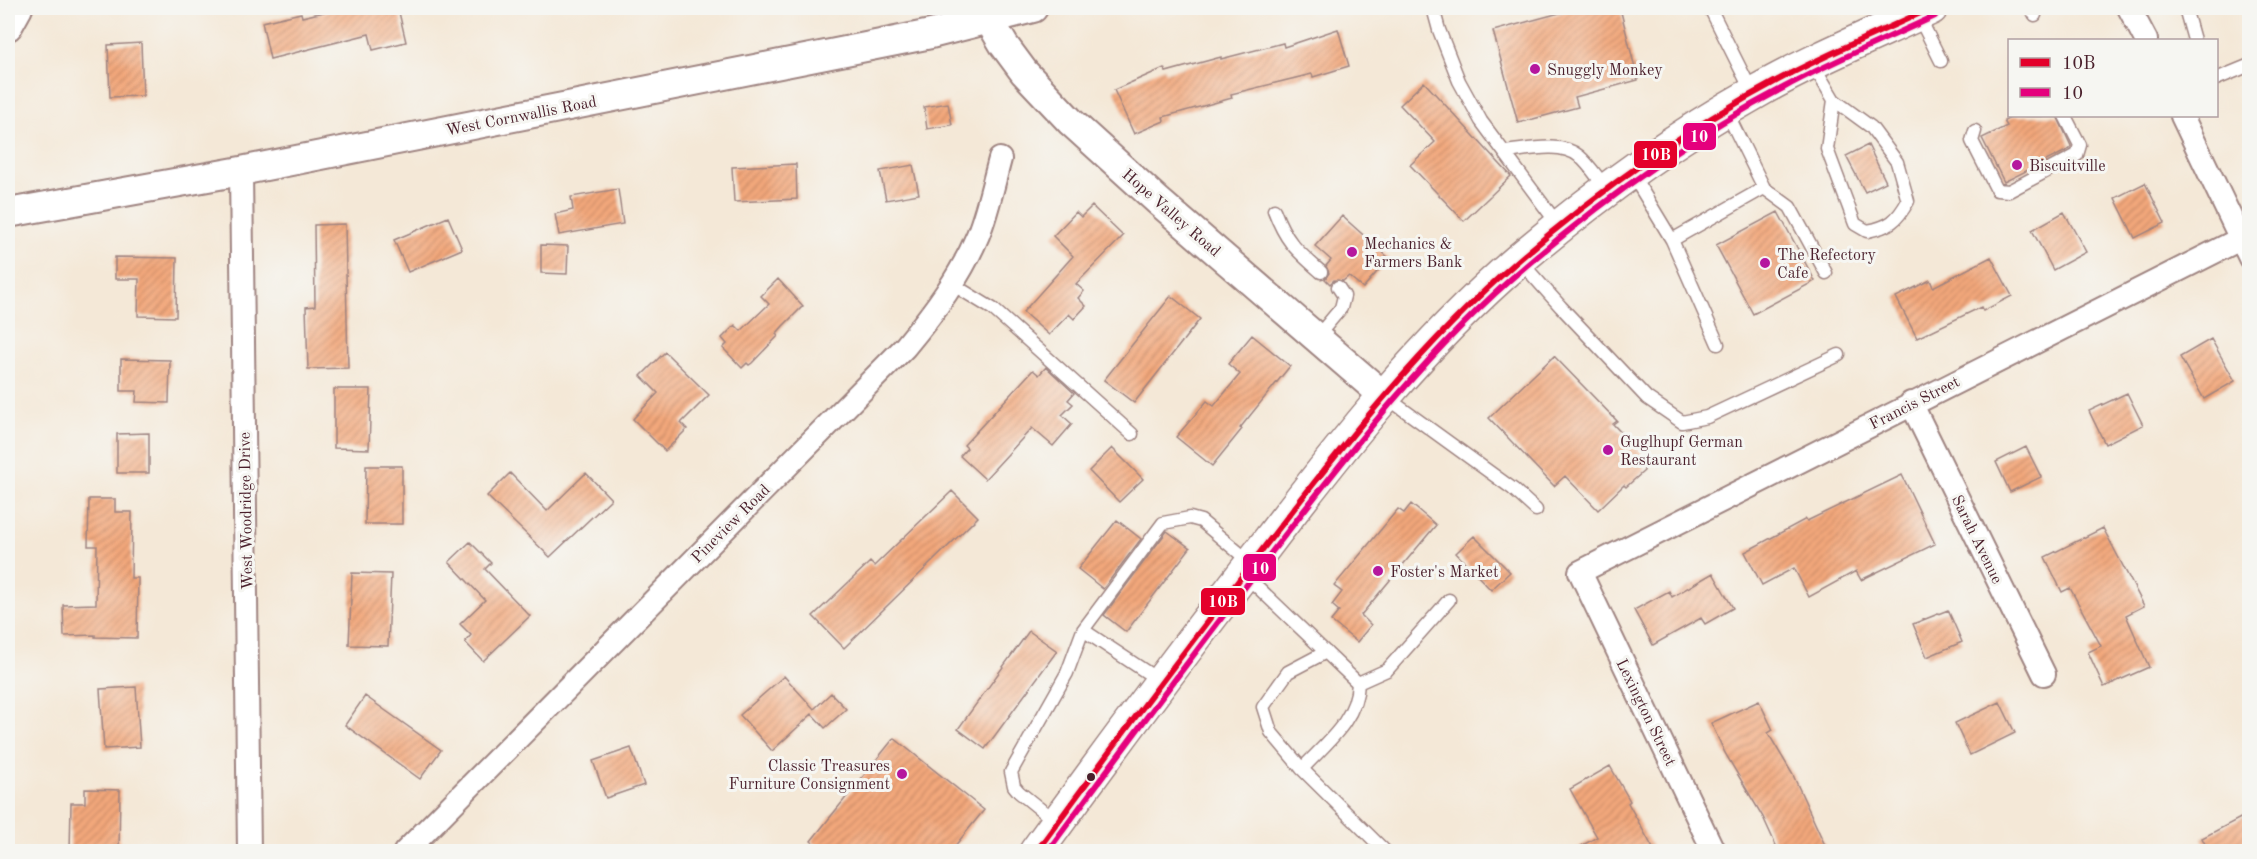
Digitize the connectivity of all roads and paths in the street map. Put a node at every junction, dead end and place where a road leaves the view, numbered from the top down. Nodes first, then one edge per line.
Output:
1 (18, 8) edge
2 (1033, 8) edge
3 (1433, 8) edge
4 (1710, 8) edge
5 (2133, 8) edge
6 (2185, 8) edge
7 (1925, 11) edge
8 (986, 13) edge
9 (8, 26) edge
10 (2146, 39) edge
11 (2194, 39) edge
12 (1941, 61) dead end
13 (1812, 62) junction
14 (2250, 65) edge
15 (2218, 79) edge
16 (1753, 93) junction
17 (1834, 100) junction
18 (1725, 110) junction
19 (2066, 117) edge
20 (2183, 117) edge
21 (1975, 131) dead end
22 (1505, 152) junction
23 (1000, 159) dead end
24 (241, 171) junction
25 (1620, 182) junction
26 (1764, 188) junction
27 (1274, 210) dead end
28 (8, 213) edge
29 (1560, 227) junction
30 (1672, 240) junction
31 (2246, 243) edge
32 (1520, 260) junction
33 (1321, 272) dead end
34 (1826, 273) dead end
35 (952, 284) junction
36 (1338, 286) dead end
37 (1316, 338) junction
38 (1718, 344) dead end
39 (1839, 355) dead end
40 (1384, 396) junction
41 (1911, 404) junction
42 (1132, 434) dead end
43 (1536, 510) dead end
44 (1247, 568) junction
45 (1580, 572) joint
46 (1449, 600) dead end
47 (1083, 630) junction
48 (1326, 652) junction
49 (2044, 674) dead end
50 (1161, 682) junction
51 (1358, 683) junction
52 (1302, 769) junction
53 (1057, 823) junction
54 (249, 852) edge
55 (405, 852) edge
56 (1036, 852) edge
57 (1386, 852) edge
58 (1714, 852) edge

1 - 9 street
2 - 8 street, West Cornwallis Road
3 - 22 lane
4 - 16 lane
5 - 10 street
6 - 11 lane
7 - 12 lane
7 - 13 main road
8 - 24 street, West Cornwallis Road
8 - 37 street, Hope Valley Road
13 - 16 main road
13 - 17 lane
14 - 15 lane
16 - 18 main road
17 - 17 lane
18 - 25 main road
18 - 26 lane
19 - 21 lane
20 - 31 street
22 - 25 lane
22 - 29 lane
23 - 35 street, Pineview Road
24 - 28 street, West Cornwallis Road
24 - 54 street, West Woodridge Drive
25 - 29 main road
25 - 30 lane
26 - 30 lane
26 - 34 lane
27 - 33 lane
29 - 32 main road
30 - 38 lane
31 - 41 street, Francis Street
32 - 39 lane
32 - 40 main road
35 - 42 lane
35 - 55 street, Pineview Road
36 - 37 lane
37 - 40 street, Hope Valley Road
40 - 43 lane
40 - 44 main road
41 - 45 street, Francis Street
41 - 49 street, Sarah Avenue
44 - 47 lane
44 - 48 lane
44 - 50 main road
45 - 58 street, Lexington Street
46 - 51 lane
47 - 50 lane
47 - 53 lane
48 - 51 lane
48 - 52 lane
50 - 53 main road
51 - 52 lane
52 - 57 lane
53 - 56 main road

